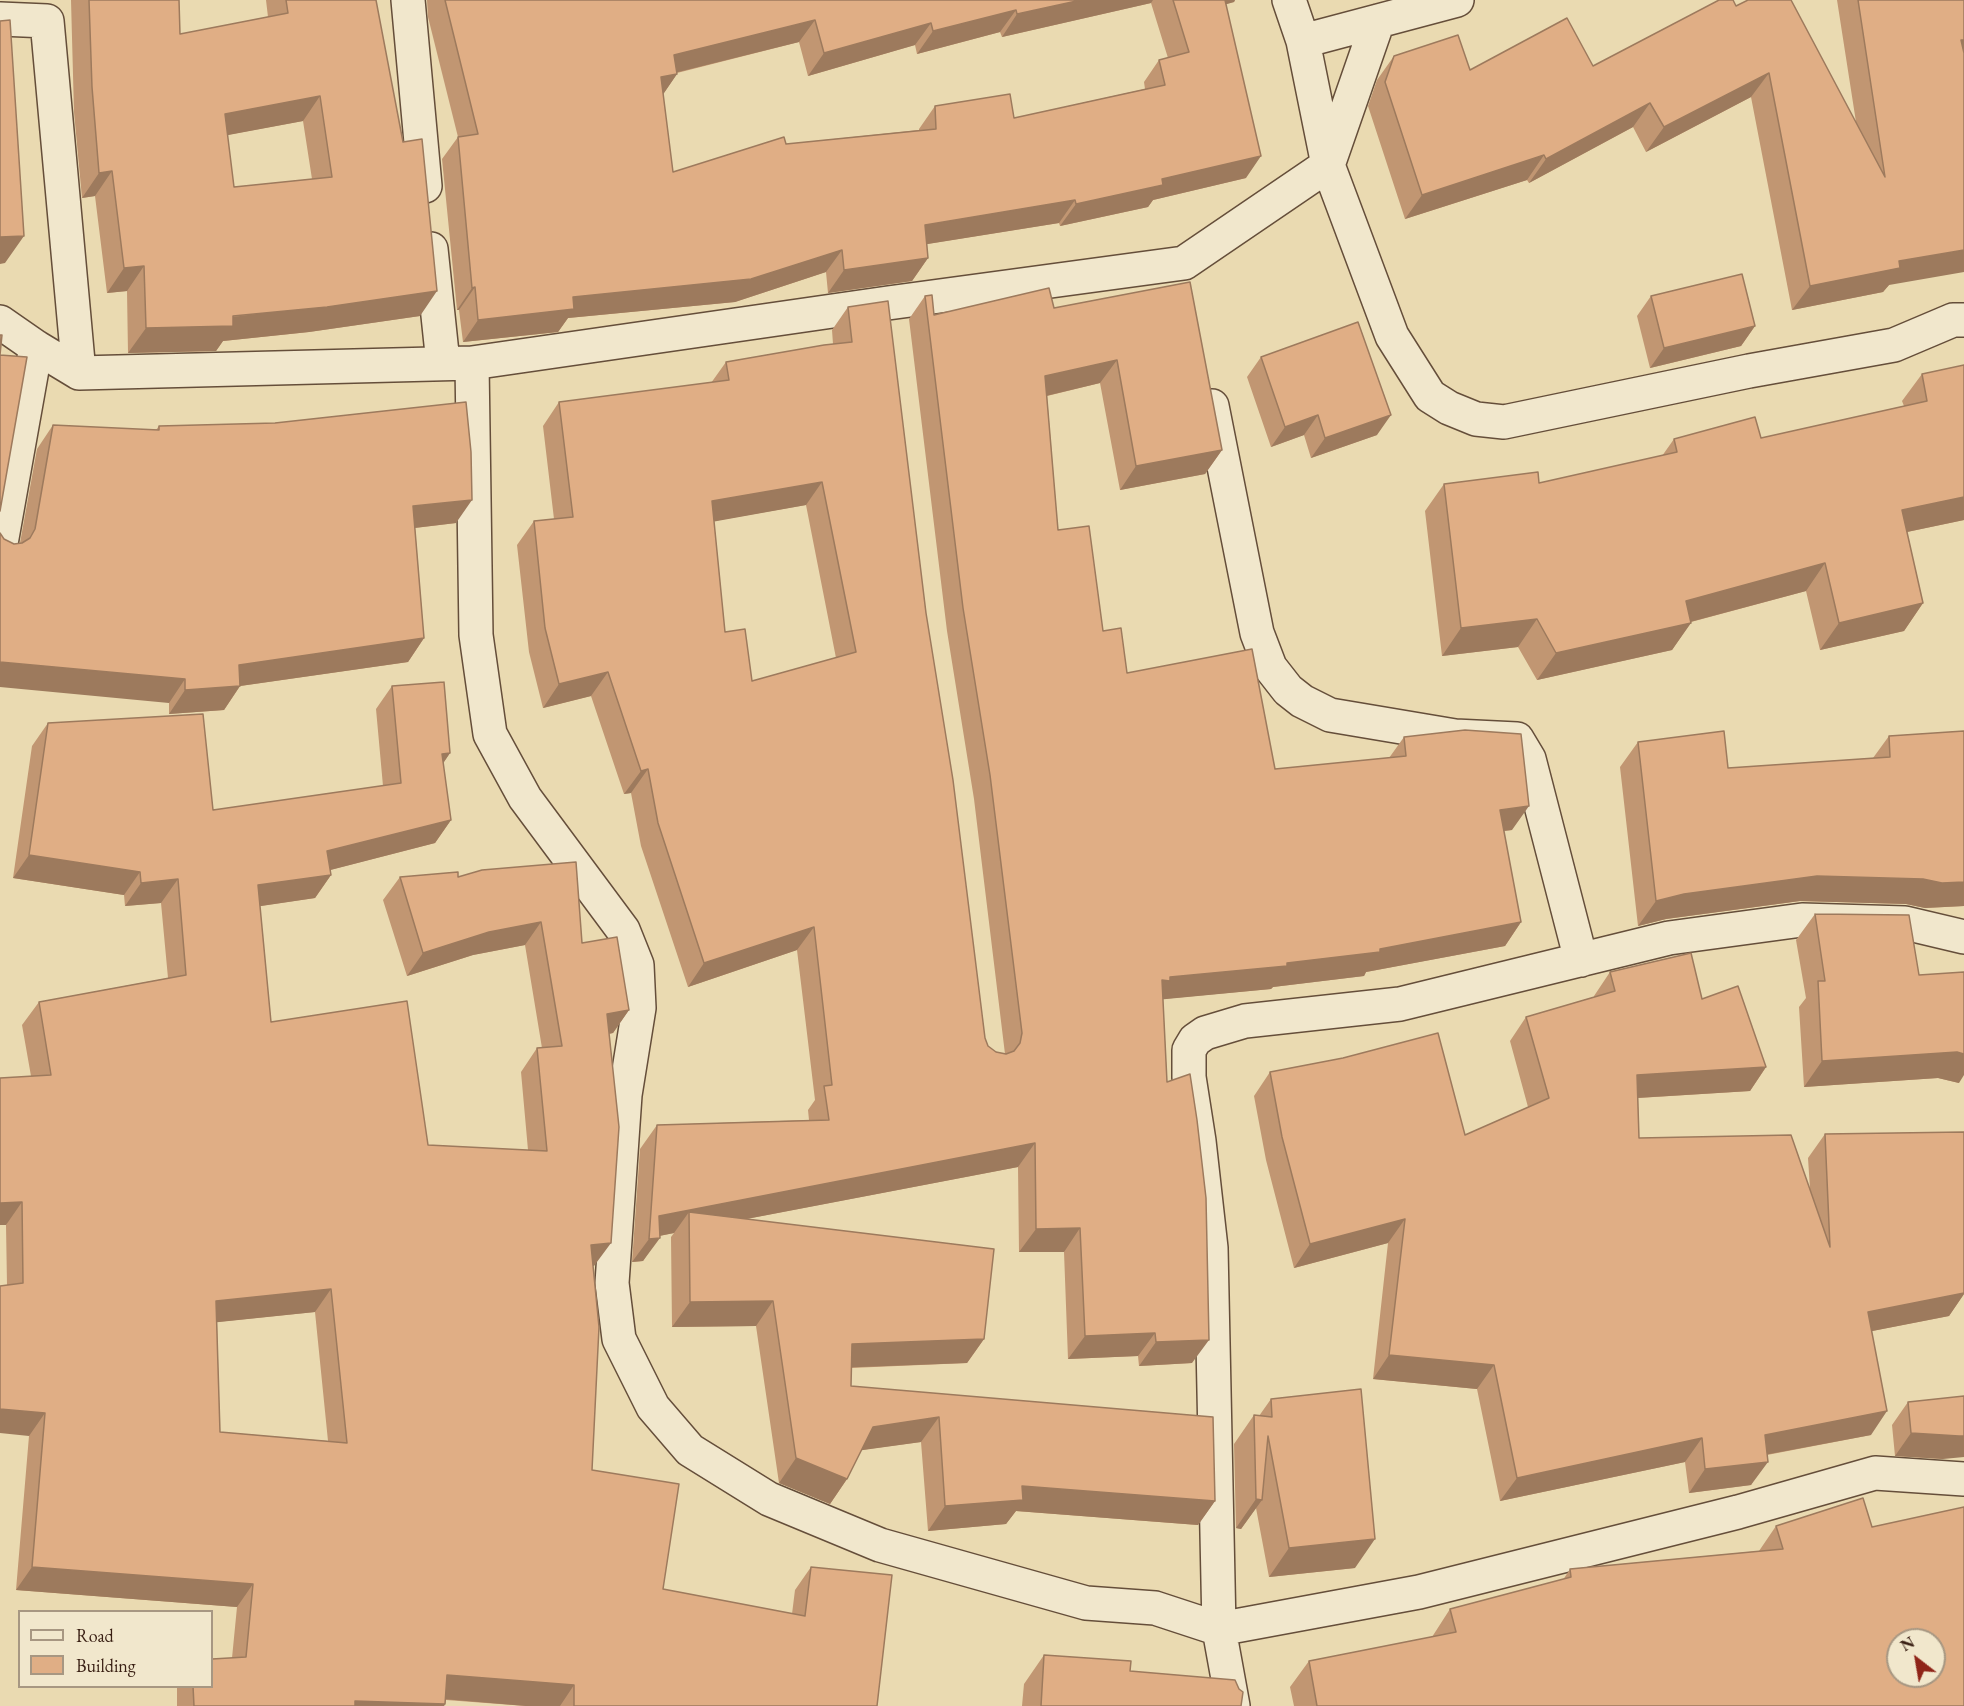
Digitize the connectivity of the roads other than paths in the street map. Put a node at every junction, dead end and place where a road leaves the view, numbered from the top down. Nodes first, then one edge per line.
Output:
1 (408, 0) edge
2 (1289, 0) edge
3 (1457, 0) edge
4 (0, 19) edge
5 (1378, 21) junction
6 (1303, 41) junction
7 (1328, 165) junction
8 (1964, 320) edge
9 (0, 322) edge
10 (36, 347) junction
11 (458, 363) junction
12 (79, 373) junction
13 (1207, 379) edge
14 (0, 549) edge
15 (1964, 937) edge
16 (1581, 960) junction
17 (1964, 1479) edge
18 (1219, 1629) junction
19 (1233, 1706) edge

1 - 11 street
2 - 6 street
3 - 5 street
4 - 12 street
5 - 6 street
5 - 7 street
6 - 7 street
7 - 8 street
7 - 11 street
9 - 10 street
10 - 12 street
10 - 14 street
11 - 12 street
11 - 18 street
13 - 16 street
15 - 16 street
16 - 18 street
17 - 18 street
18 - 19 street

